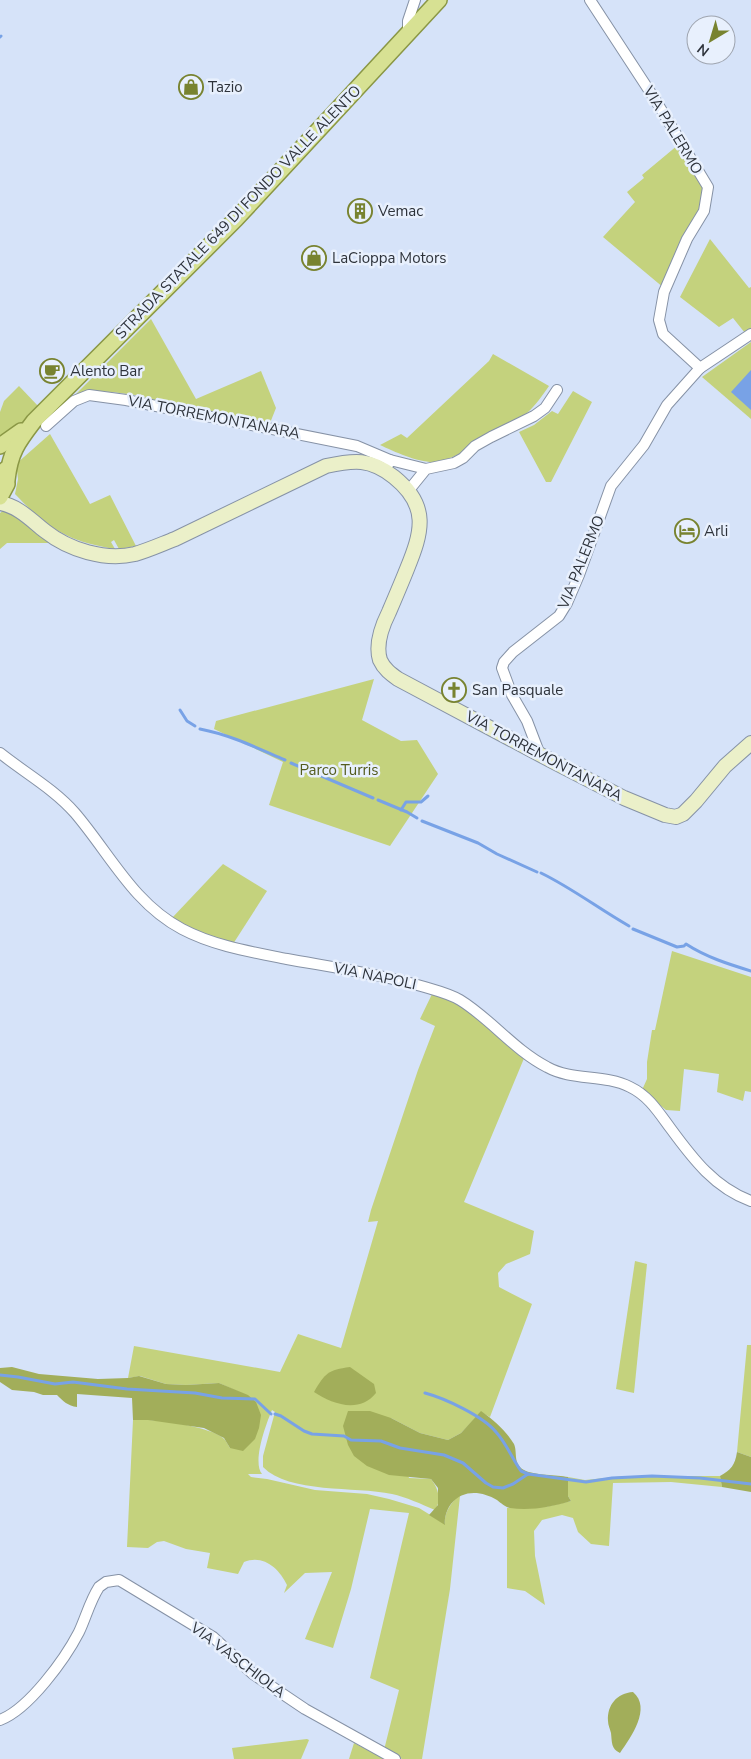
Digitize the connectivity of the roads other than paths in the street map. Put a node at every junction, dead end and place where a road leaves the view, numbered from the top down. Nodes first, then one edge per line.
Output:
1 (415, 0) edge
2 (439, 0) edge
3 (590, 0) edge
4 (408, 33) junction
5 (751, 334) edge
6 (700, 368) junction
7 (557, 390) dead end
8 (40, 423) junction
9 (0, 446) edge
10 (0, 463) edge
11 (387, 465) junction
12 (426, 469) junction
13 (5, 487) edge
14 (409, 490) junction
15 (0, 503) edge
16 (28, 517) junction
17 (751, 743) edge
18 (0, 753) edge
19 (540, 755) junction
20 (751, 1201) edge
21 (0, 1720) edge
22 (395, 1759) edge

1 - 4 street
2 - 4 main road, STRADA STATALE 649 DI FONDO VALLE ALENTO
3 - 6 street, VIA PALERMO
4 - 8 main road, STRADA STATALE 649 DI FONDO VALLE ALENTO
5 - 6 street, VIA PALERMO
6 - 19 street, VIA PALERMO
7 - 12 street
8 - 9 main road, STRADA STATALE 649 DI FONDO VALLE ALENTO
8 - 11 street, VIA TORREMONTANARA
8 - 13 main road, STRADA STATALE 649 DI FONDO VALLE ALENTO
10 - 13 main road
11 - 12 street
11 - 14 street, VIA TORREMONTANARA
11 - 16 street, VIA TORREMONTANARA
12 - 14 street
13 - 16 street, VIA TORREMONTANARA
14 - 19 street, VIA TORREMONTANARA
15 - 16 street, VIA TORREMONTANARA
17 - 19 street, VIA TORREMONTANARA
18 - 20 street, VIA NAPOLI
21 - 22 street, VIA VASCHIOLA

